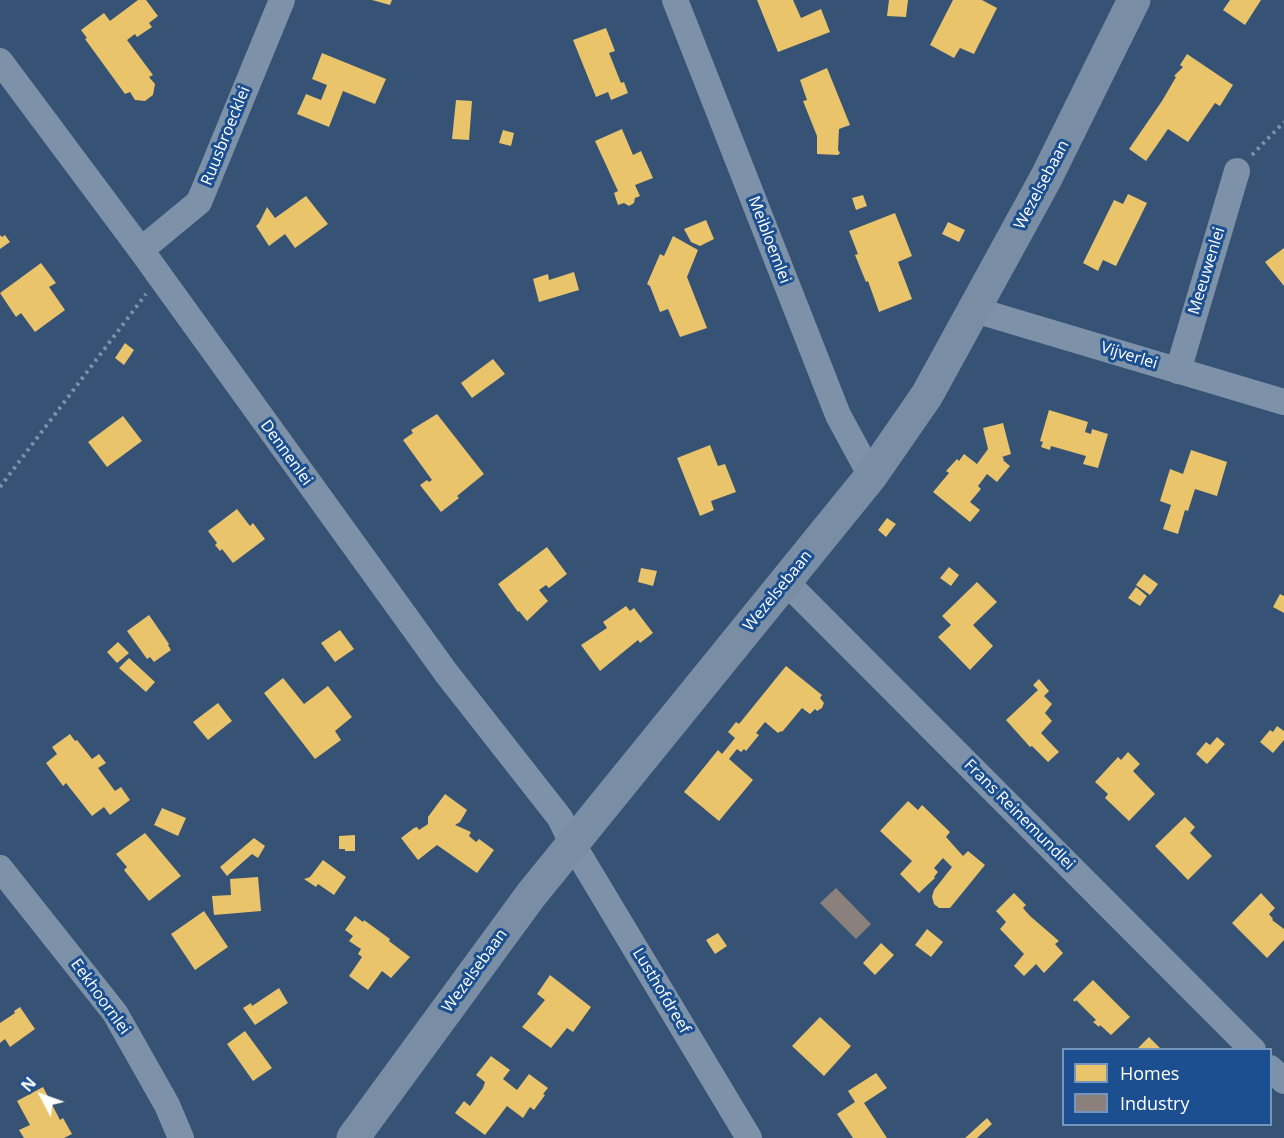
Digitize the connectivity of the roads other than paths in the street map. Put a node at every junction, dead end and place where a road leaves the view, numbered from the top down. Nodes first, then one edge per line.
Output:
1 (282, 0) edge
2 (675, 0) edge
3 (1134, 0) edge
4 (0, 61) edge
5 (1237, 171) road end
6 (141, 250) junction
7 (975, 310) junction
8 (1178, 371) junction
9 (1284, 402) edge
10 (871, 476) junction
11 (786, 582) junction
12 (572, 843) junction
13 (0, 868) edge
14 (1250, 1048) edge
15 (1272, 1070) edge
16 (1284, 1081) edge
17 (182, 1138) edge
18 (353, 1138) edge
19 (749, 1138) edge

1 - 6 street, Ruusbroecklei
2 - 10 street, Meibloemlei
3 - 7 street, Wezelsebaan
4 - 6 street, Dennenlei
5 - 8 street, Meeuwenlei
6 - 12 street, Dennenlei
7 - 8 street, Vijverlei
7 - 10 street, Wezelsebaan
8 - 9 street, Vijverlei
10 - 11 street, Wezelsebaan
11 - 12 street, Wezelsebaan
11 - 14 street, Frans Reinemundlei
12 - 18 street, Wezelsebaan
12 - 19 street, Lusthofdreef
13 - 17 street, Eekhoornlei
15 - 16 street

